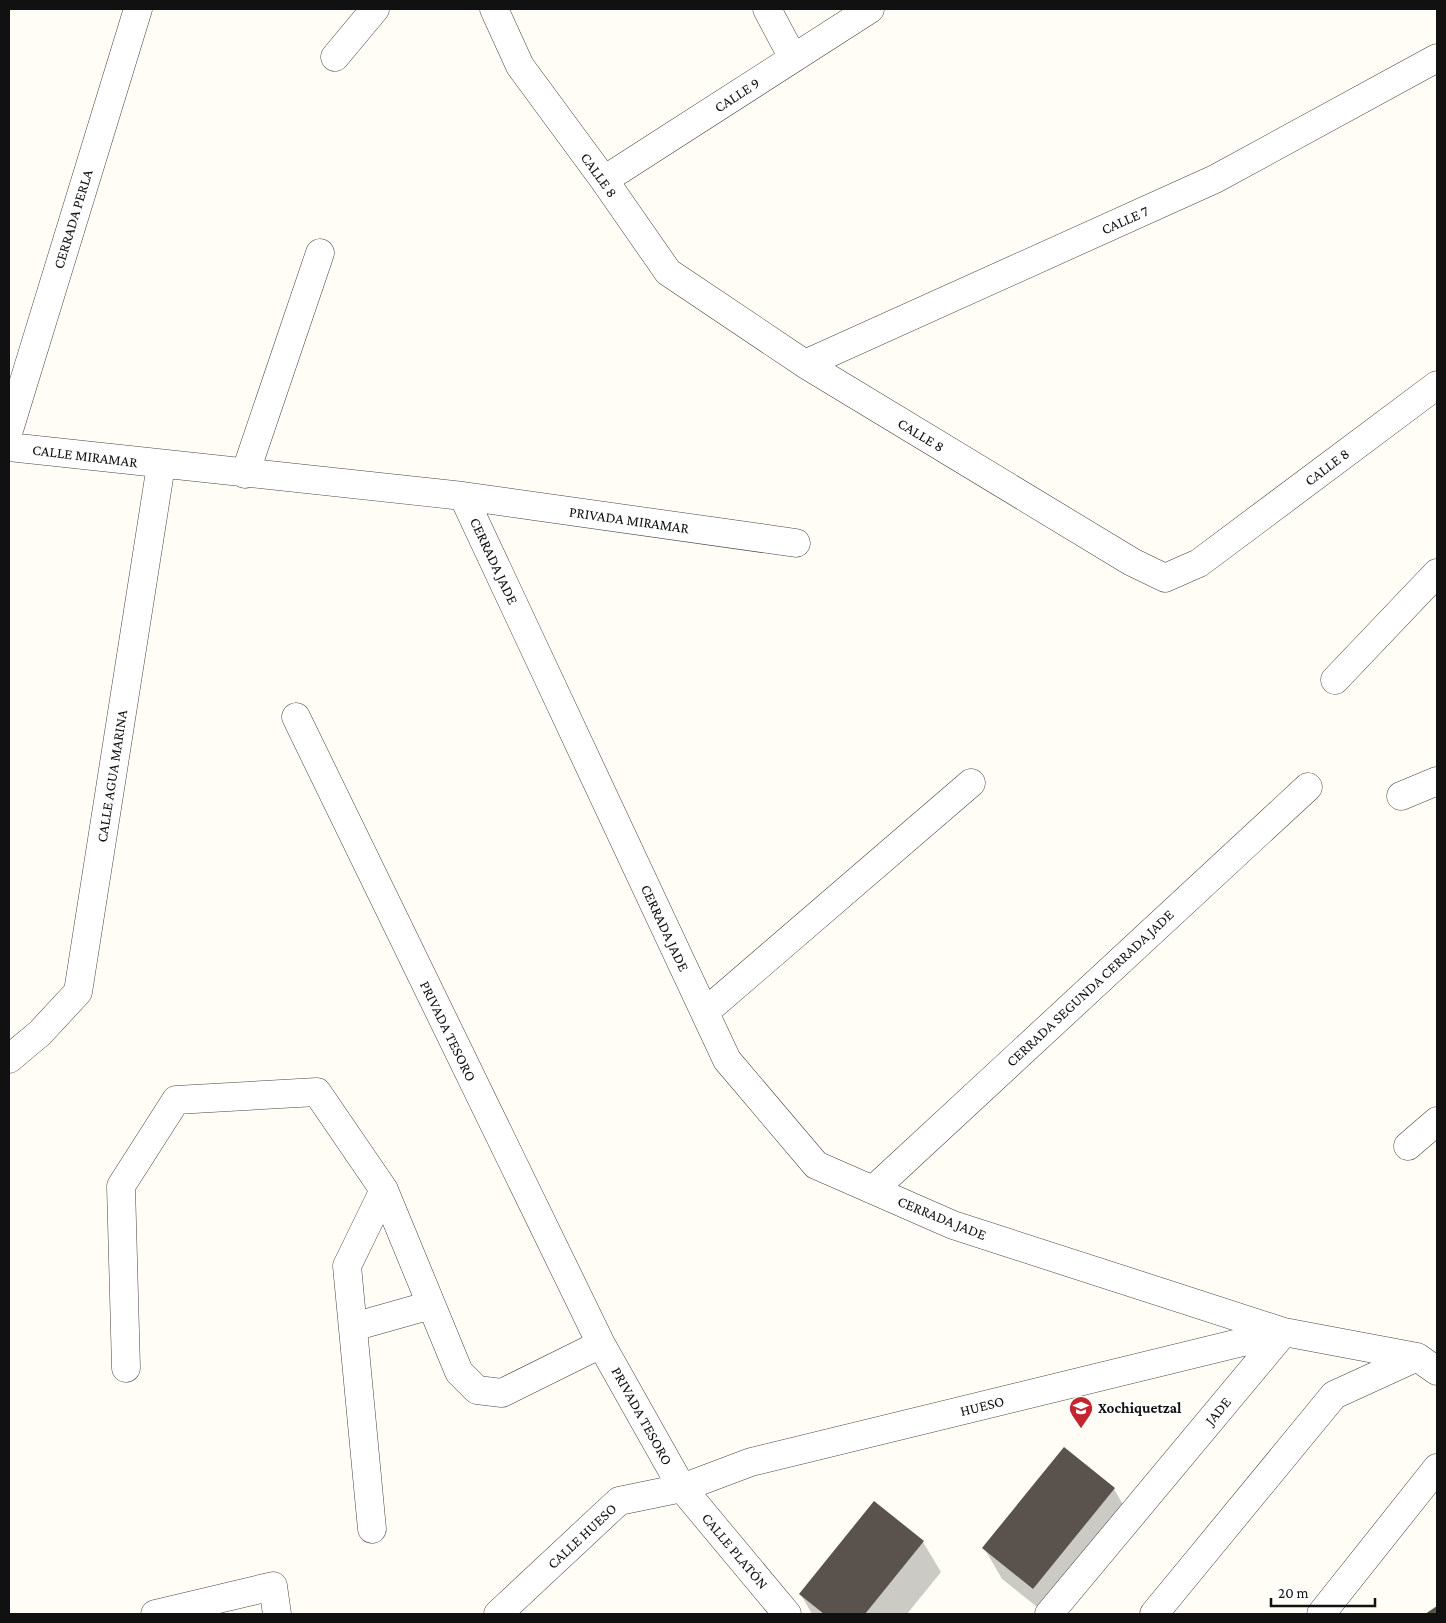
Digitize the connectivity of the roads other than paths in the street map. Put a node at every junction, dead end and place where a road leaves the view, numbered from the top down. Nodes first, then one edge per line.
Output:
1 (138, 9) edge
2 (375, 9) edge
3 (494, 9) edge
4 (767, 9) edge
5 (870, 9) edge
6 (335, 57) dead end
7 (793, 58) junction
8 (1437, 58) edge
9 (604, 180) junction
10 (320, 254) dead end
11 (805, 364) junction
12 (1437, 385) edge
13 (9, 430) edge
14 (9, 447) edge
15 (161, 465) junction
16 (245, 474) junction
17 (463, 496) junction
18 (796, 543) dead end
19 (1437, 573) edge
20 (1335, 680) dead end
21 (296, 717) dead end
22 (1437, 781) edge
23 (972, 783) dead end
24 (1308, 786) dead end
25 (1401, 796) dead end
26 (705, 1012) junction
27 (9, 1059) edge
28 (1437, 1122) edge
29 (1408, 1146) dead end
30 (384, 1190) junction
31 (873, 1190) junction
32 (431, 1305) junction
33 (353, 1327) junction
34 (1284, 1332) junction
35 (601, 1344) junction
36 (1427, 1364) edge
37 (126, 1368) dead end
38 (1437, 1468) edge
39 (682, 1488) junction
40 (372, 1529) dead end
41 (155, 1614) edge
42 (277, 1614) edge
43 (498, 1614) edge
44 (787, 1614) edge
45 (1049, 1614) edge
46 (1154, 1614) edge
47 (1321, 1614) edge

1 - 13 street, CERRADA PERLA
2 - 6 street
3 - 9 street, CALLE 8
4 - 7 street
5 - 7 street, CALLE 9
7 - 9 street, CALLE 9
8 - 11 street, CALLE 7
9 - 11 street, CALLE 8
10 - 16 street
11 - 12 street, CALLE 8
14 - 15 street, CALLE MIRAMAR
15 - 16 street
15 - 27 street, CALLE AGUA MARINA
16 - 17 street
17 - 18 street, PRIVADA MIRAMAR
17 - 26 street, CERRADA JADE
19 - 20 street
21 - 35 street, PRIVADA TESORO
22 - 25 street
23 - 26 street
24 - 31 street, CERRADA SEGUNDA CERRADA JADE
26 - 31 street, CERRADA JADE
28 - 29 street
30 - 32 street
30 - 33 street
30 - 37 street
31 - 34 street, CERRADA JADE
32 - 33 street
32 - 35 street
33 - 40 street
34 - 36 street
34 - 39 street, HUESO
34 - 45 street, JADE
35 - 39 street, PRIVADA TESORO
36 - 46 street
38 - 47 street
39 - 43 street, CALLE HUESO
39 - 44 street, CALLE PLATÓN
41 - 42 street

